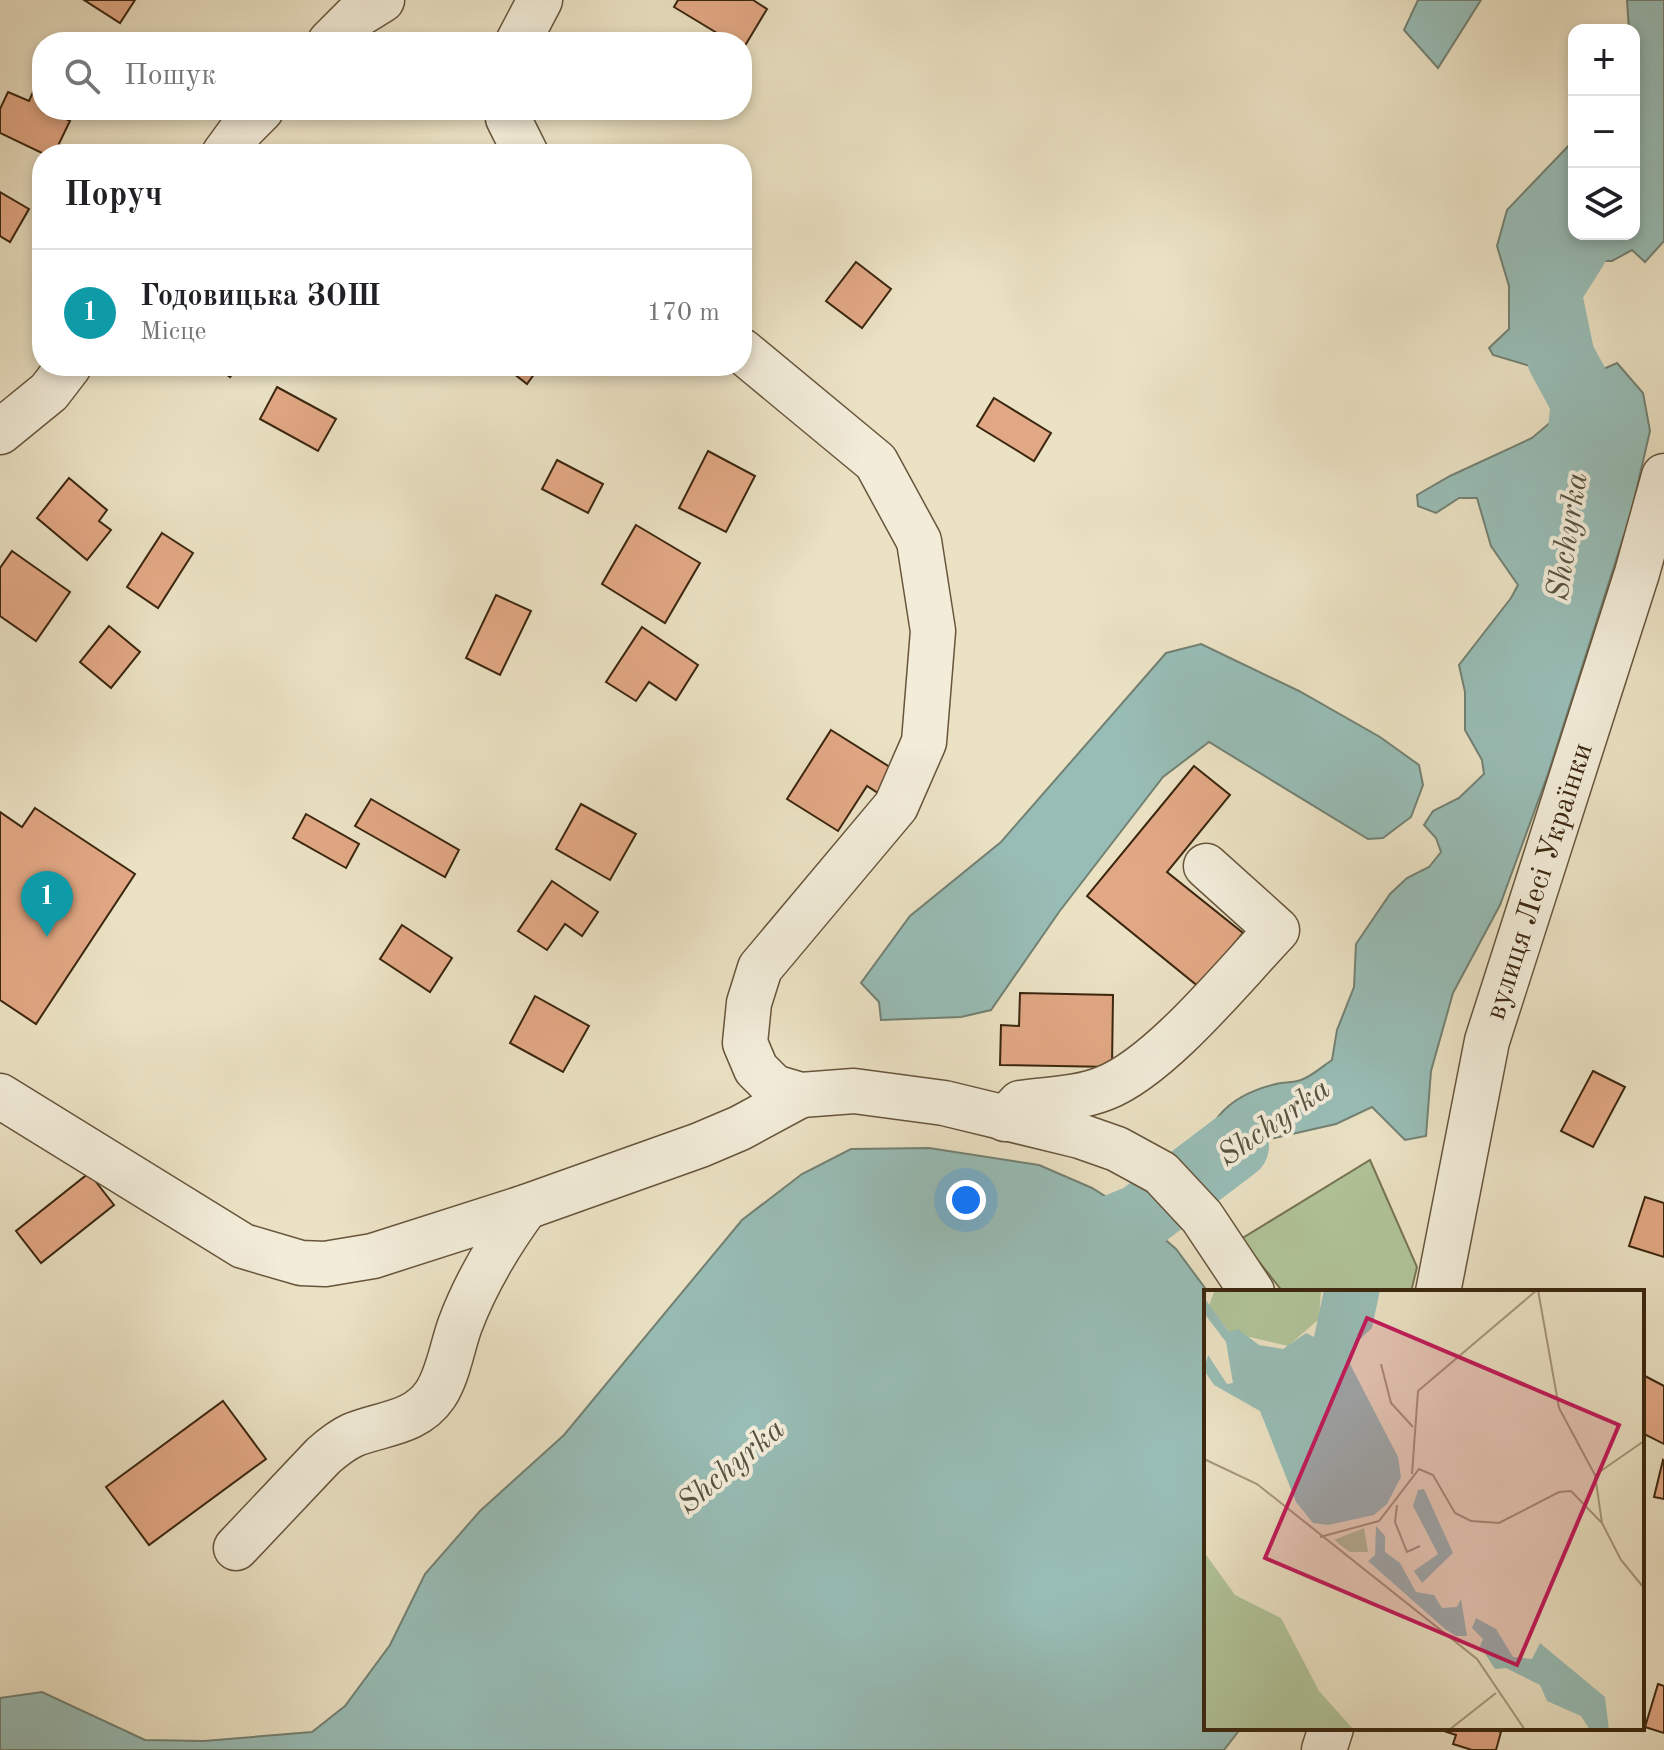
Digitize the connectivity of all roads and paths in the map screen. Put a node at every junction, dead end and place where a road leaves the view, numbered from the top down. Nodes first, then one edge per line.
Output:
1 (540, 0) edge
2 (523, 32) edge
3 (251, 120) edge
4 (509, 120) edge
5 (231, 144) edge
6 (521, 144) edge
7 (752, 359) edge
8 (61, 376) edge
9 (0, 432) edge
10 (1664, 476) edge
11 (1206, 866) dead end
12 (801, 1095) junction
13 (0, 1096) edge
14 (1005, 1119) junction
15 (526, 1207) junction
16 (1251, 1290) edge
17 (1438, 1290) edge
18 (236, 1548) dead end
19 (1330, 1730) edge
20 (1324, 1750) edge

1 - 2 street
3 - 5 street
4 - 6 street
7 - 12 street
8 - 9 street
10 - 17 street, вулиця Лесі Українки
11 - 14 street
12 - 14 street
12 - 15 street
13 - 15 street
14 - 16 street
15 - 18 street
19 - 20 street

